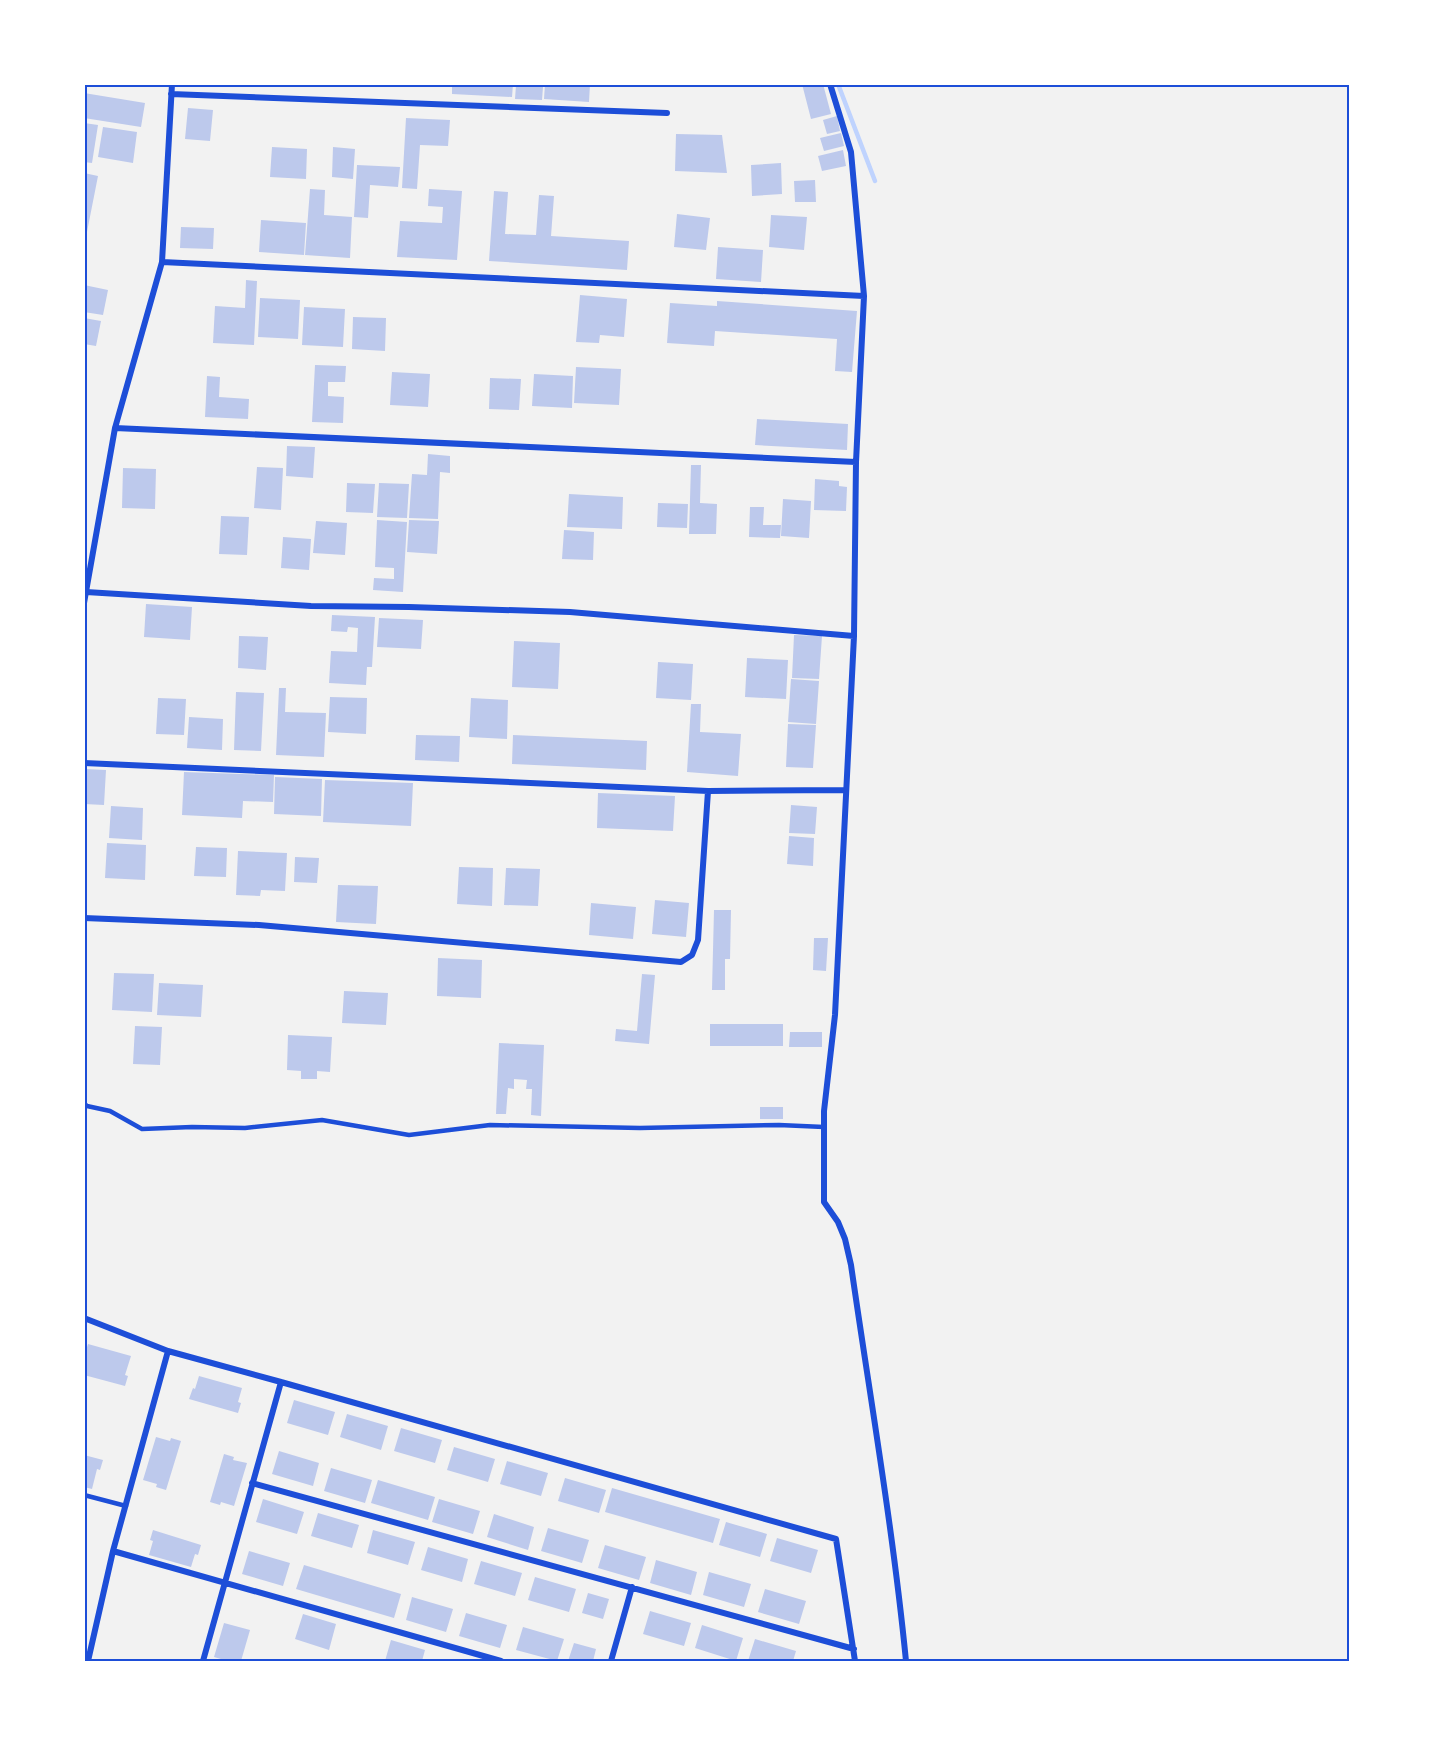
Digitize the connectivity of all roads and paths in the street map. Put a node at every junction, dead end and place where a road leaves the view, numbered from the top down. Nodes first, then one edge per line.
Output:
1 (172, 84) edge
2 (830, 84) edge
3 (171, 94) junction
4 (667, 113) dead end
5 (162, 262) junction
6 (864, 296) junction
7 (115, 428) junction
8 (856, 462) junction
9 (86, 592) junction
10 (84, 603) edge
11 (854, 636) junction
12 (84, 763) edge
13 (846, 790) junction
14 (708, 791) junction
15 (84, 918) edge
16 (84, 1103) edge
17 (824, 1127) junction
18 (84, 1318) edge
19 (168, 1352) junction
20 (282, 1382) junction
21 (252, 1483) junction
22 (84, 1495) edge
23 (126, 1506) junction
24 (113, 1551) junction
25 (225, 1583) junction
26 (632, 1587) junction
27 (854, 1649) junction
28 (88, 1661) edge
29 (203, 1661) edge
30 (501, 1661) edge
31 (611, 1661) edge
32 (855, 1661) edge
33 (906, 1661) edge

1 - 3 street
2 - 6 street
3 - 4 street
3 - 5 street
5 - 6 street
5 - 7 street
6 - 8 street
7 - 8 street
7 - 9 street
8 - 11 street
9 - 10 street
9 - 11 street
11 - 13 street
12 - 14 street
13 - 14 street
13 - 17 street
14 - 15 street
16 - 17 lane
17 - 33 street
18 - 19 street
19 - 20 street
19 - 23 street
20 - 21 street
20 - 27 street
21 - 25 street
21 - 26 street
22 - 23 lane
23 - 24 street
24 - 25 street
24 - 28 street
25 - 29 street
25 - 30 street
26 - 27 street
26 - 31 street
27 - 32 street

